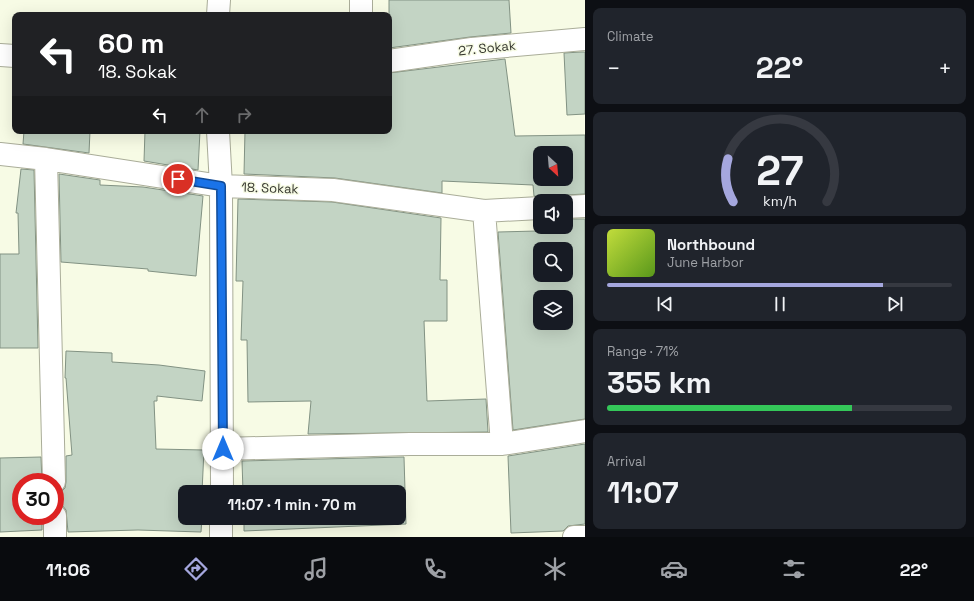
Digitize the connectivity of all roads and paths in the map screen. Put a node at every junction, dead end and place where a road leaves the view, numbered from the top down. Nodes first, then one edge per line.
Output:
1 (219, 0) edge
2 (360, 0) edge
3 (218, 12) edge
4 (361, 12) edge
5 (585, 39) edge
6 (0, 55) edge
7 (12, 56) edge
8 (392, 61) edge
9 (218, 134) edge
10 (0, 154) edge
11 (46, 159) junction
12 (221, 186) junction
13 (585, 206) edge
14 (573, 207) edge
15 (533, 208) edge
16 (484, 211) junction
17 (585, 431) edge
18 (502, 444) junction
19 (223, 449) junction
20 (54, 473) edge
21 (222, 485) edge
22 (55, 525) edge
23 (221, 525) edge
24 (55, 537) edge
25 (221, 537) edge
26 (574, 537) edge
27 (585, 537) edge

1 - 3 street
2 - 4 street
5 - 8 street, 27. Sokak
6 - 7 street
9 - 12 street
10 - 11 street, 18. Sokak
11 - 12 street, 18. Sokak
11 - 20 street
12 - 16 street, 18. Sokak
12 - 19 street
13 - 14 street
15 - 16 street, 18. Sokak
16 - 18 street
17 - 18 street
18 - 19 street
19 - 21 street
22 - 24 street
23 - 25 street
26 - 27 street

